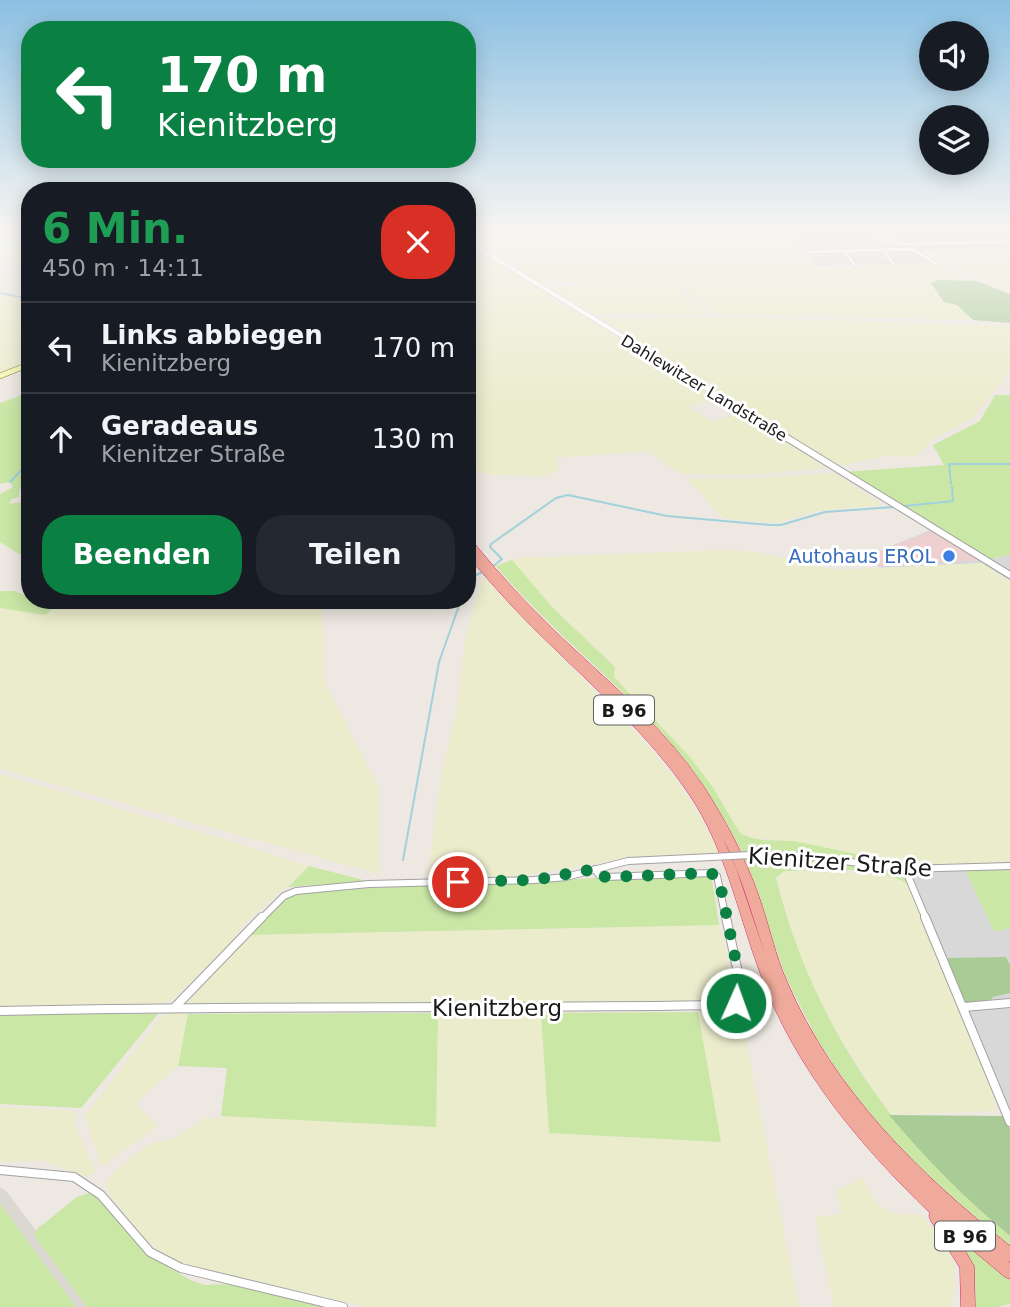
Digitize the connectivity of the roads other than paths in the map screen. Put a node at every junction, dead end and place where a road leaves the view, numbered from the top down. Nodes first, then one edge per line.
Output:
1 (547, 290) edge
2 (21, 367) edge
3 (0, 376) edge
4 (476, 553) edge
5 (476, 558) edge
6 (487, 568) junction
7 (1010, 575) edge
8 (1010, 866) edge
9 (595, 869) junction
10 (905, 869) junction
11 (1010, 1003) edge
12 (175, 1007) junction
13 (964, 1007) junction
14 (0, 1011) edge
15 (1010, 1122) edge
16 (0, 1170) edge
17 (923, 1198) junction
18 (1010, 1255) edge
19 (1010, 1272) edge
20 (343, 1307) edge
21 (968, 1307) edge

1 - 7 street, Dahlewitzer Landstraße
2 - 3 main road
4 - 6 highway, B 96
5 - 6 highway, B 96
6 - 17 highway, B 96
6 - 18 highway, B 96
8 - 10 street, Kienitzer Straße
9 - 10 street, Kienitzer Straße, bridge
9 - 12 street, Kienitzer Straße
9 - 12 street, Kienitzberg
10 - 13 street
11 - 13 street
12 - 14 street, Kienitzberg
13 - 15 street
16 - 20 street
17 - 19 highway, B 96
17 - 21 highway

